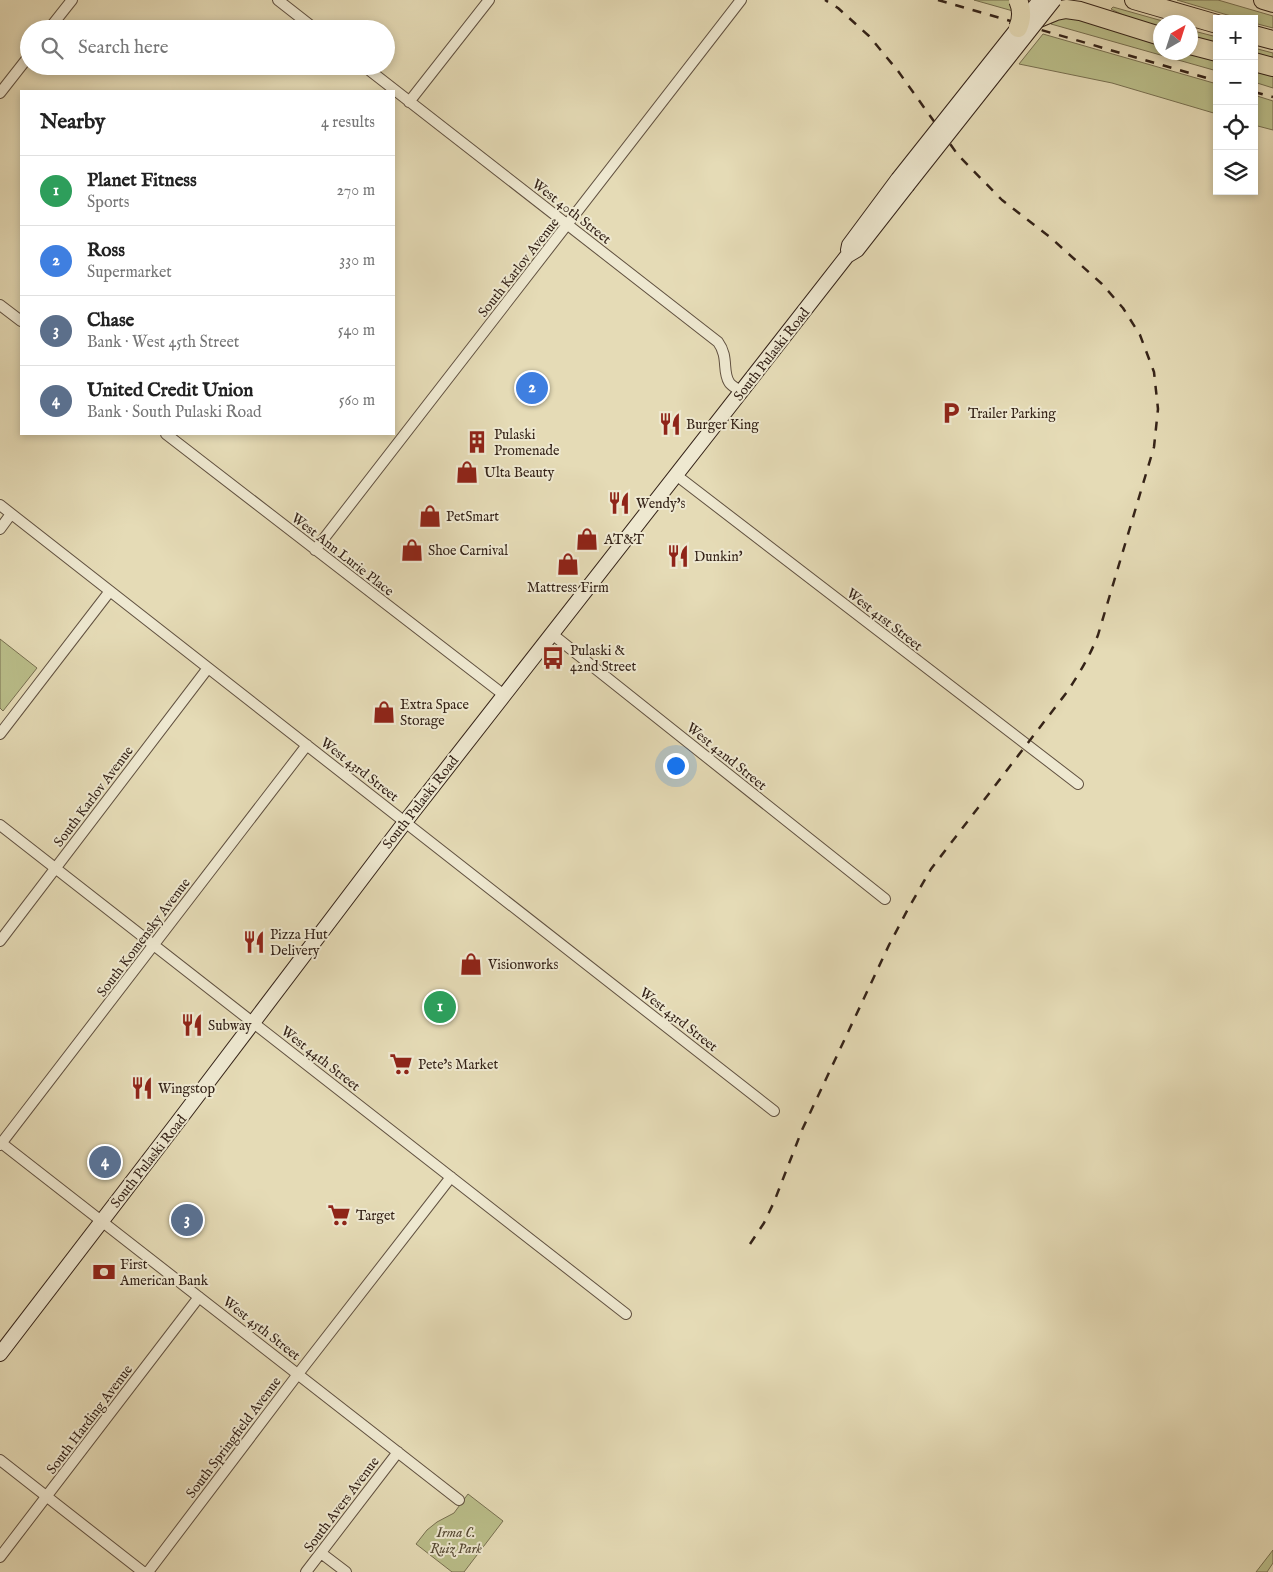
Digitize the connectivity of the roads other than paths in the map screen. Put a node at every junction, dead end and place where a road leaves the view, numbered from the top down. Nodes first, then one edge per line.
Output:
1 (72, 0) edge
2 (278, 0) edge
3 (489, 0) edge
4 (741, 0) edge
5 (1018, 0) edge
6 (1040, 0) edge
7 (1047, 0) edge
8 (1054, 0) edge
9 (1096, 0) edge
10 (1134, 0) edge
11 (1263, 0) edge
12 (1273, 3) edge
13 (1039, 18) junction
14 (56, 20) edge
15 (304, 20) edge
16 (1213, 23) edge
17 (1129, 27) junction
18 (1018, 28) junction
19 (1153, 34) edge
20 (1258, 36) edge
21 (1273, 40) edge
22 (1198, 47) edge
23 (1213, 52) edge
24 (1258, 63) edge
25 (20, 67) edge
26 (1273, 67) edge
27 (375, 75) edge
28 (394, 90) edge
29 (395, 91) edge
30 (0, 93) edge
31 (409, 102) junction
32 (568, 225) junction
33 (847, 256) junction
34 (0, 305) edge
35 (20, 320) edge
36 (741, 392) junction
37 (167, 435) edge
38 (676, 475) junction
39 (0, 505) edge
40 (11, 514) junction
41 (0, 529) edge
42 (315, 550) junction
43 (110, 591) junction
44 (552, 634) junction
45 (208, 668) junction
46 (504, 695) junction
47 (0, 734) edge
48 (307, 745) junction
49 (1078, 784) dead end
50 (405, 822) junction
51 (0, 825) edge
52 (56, 868) junction
53 (885, 899) dead end
54 (0, 941) edge
55 (154, 945) junction
56 (253, 1022) junction
57 (774, 1111) dead end
58 (0, 1143) edge
59 (451, 1177) junction
60 (102, 1221) junction
61 (199, 1297) junction
62 (626, 1314) dead end
63 (0, 1354) edge
64 (298, 1374) junction
65 (398, 1452) junction
66 (0, 1460) edge
67 (46, 1497) junction
68 (459, 1500) dead end
69 (321, 1552) junction
70 (0, 1557) edge
71 (143, 1572) edge
72 (148, 1572) edge
73 (306, 1572) edge
74 (346, 1572) edge

1 - 14 street
2 - 15 street
3 - 31 street
4 - 32 street, South Karlov Avenue
5 - 18 highway, bridge
6 - 18 main road, South Pulaski Road, bridge
7 - 13 highway, bridge
8 - 13 main road, South Pulaski Road, bridge
9 - 17 highway
10 - 16 highway
11 - 12 highway
13 - 17 highway
13 - 33 main road, South Pulaski Road, bridge
17 - 19 highway
18 - 33 main road, South Pulaski Road, bridge
20 - 21 highway
22 - 23 highway
24 - 26 highway
25 - 30 street
27 - 28 street, West 40th Street
29 - 31 street, West 40th Street
31 - 32 street, West 40th Street
32 - 36 street, West 40th Street
32 - 42 street, South Karlov Avenue
33 - 36 main road, South Pulaski Road
34 - 35 street
36 - 38 main road, South Pulaski Road
37 - 42 street, West Ann Lurie Place
38 - 44 main road, South Pulaski Road
38 - 49 street, West 41st Street
39 - 40 street, West 43rd Street
40 - 41 street
40 - 43 street, West 43rd Street
42 - 46 street, West Ann Lurie Place
43 - 45 street, West 43rd Street
43 - 47 street
44 - 46 main road, South Pulaski Road
44 - 53 street, West 42nd Street
45 - 48 street, West 43rd Street
45 - 52 street, South Karlov Avenue
46 - 50 main road, South Pulaski Road
48 - 50 street, West 43rd Street
48 - 55 street, South Komensky Avenue
50 - 56 main road, South Pulaski Road
50 - 57 street, West 43rd Street
51 - 52 street, West 44th Street
52 - 54 street, South Karlov Avenue
52 - 55 street, West 44th Street
55 - 56 street, West 44th Street
55 - 58 street, South Komensky Avenue
56 - 59 street, West 44th Street
56 - 60 main road, South Pulaski Road
58 - 60 street, West 45th Street
59 - 62 street, West 44th Street
59 - 64 street, South Springfield Avenue
60 - 61 street, West 45th Street
60 - 63 main road, South Pulaski Road
61 - 64 street, West 45th Street
61 - 67 street, South Harding Avenue
64 - 65 street, West 45th Street
64 - 72 street, South Springfield Avenue
65 - 68 street, West 45th Street
65 - 69 street, South Avers Avenue
66 - 67 street
67 - 70 street, South Harding Avenue
67 - 71 street
69 - 73 street, South Avers Avenue
69 - 74 street

